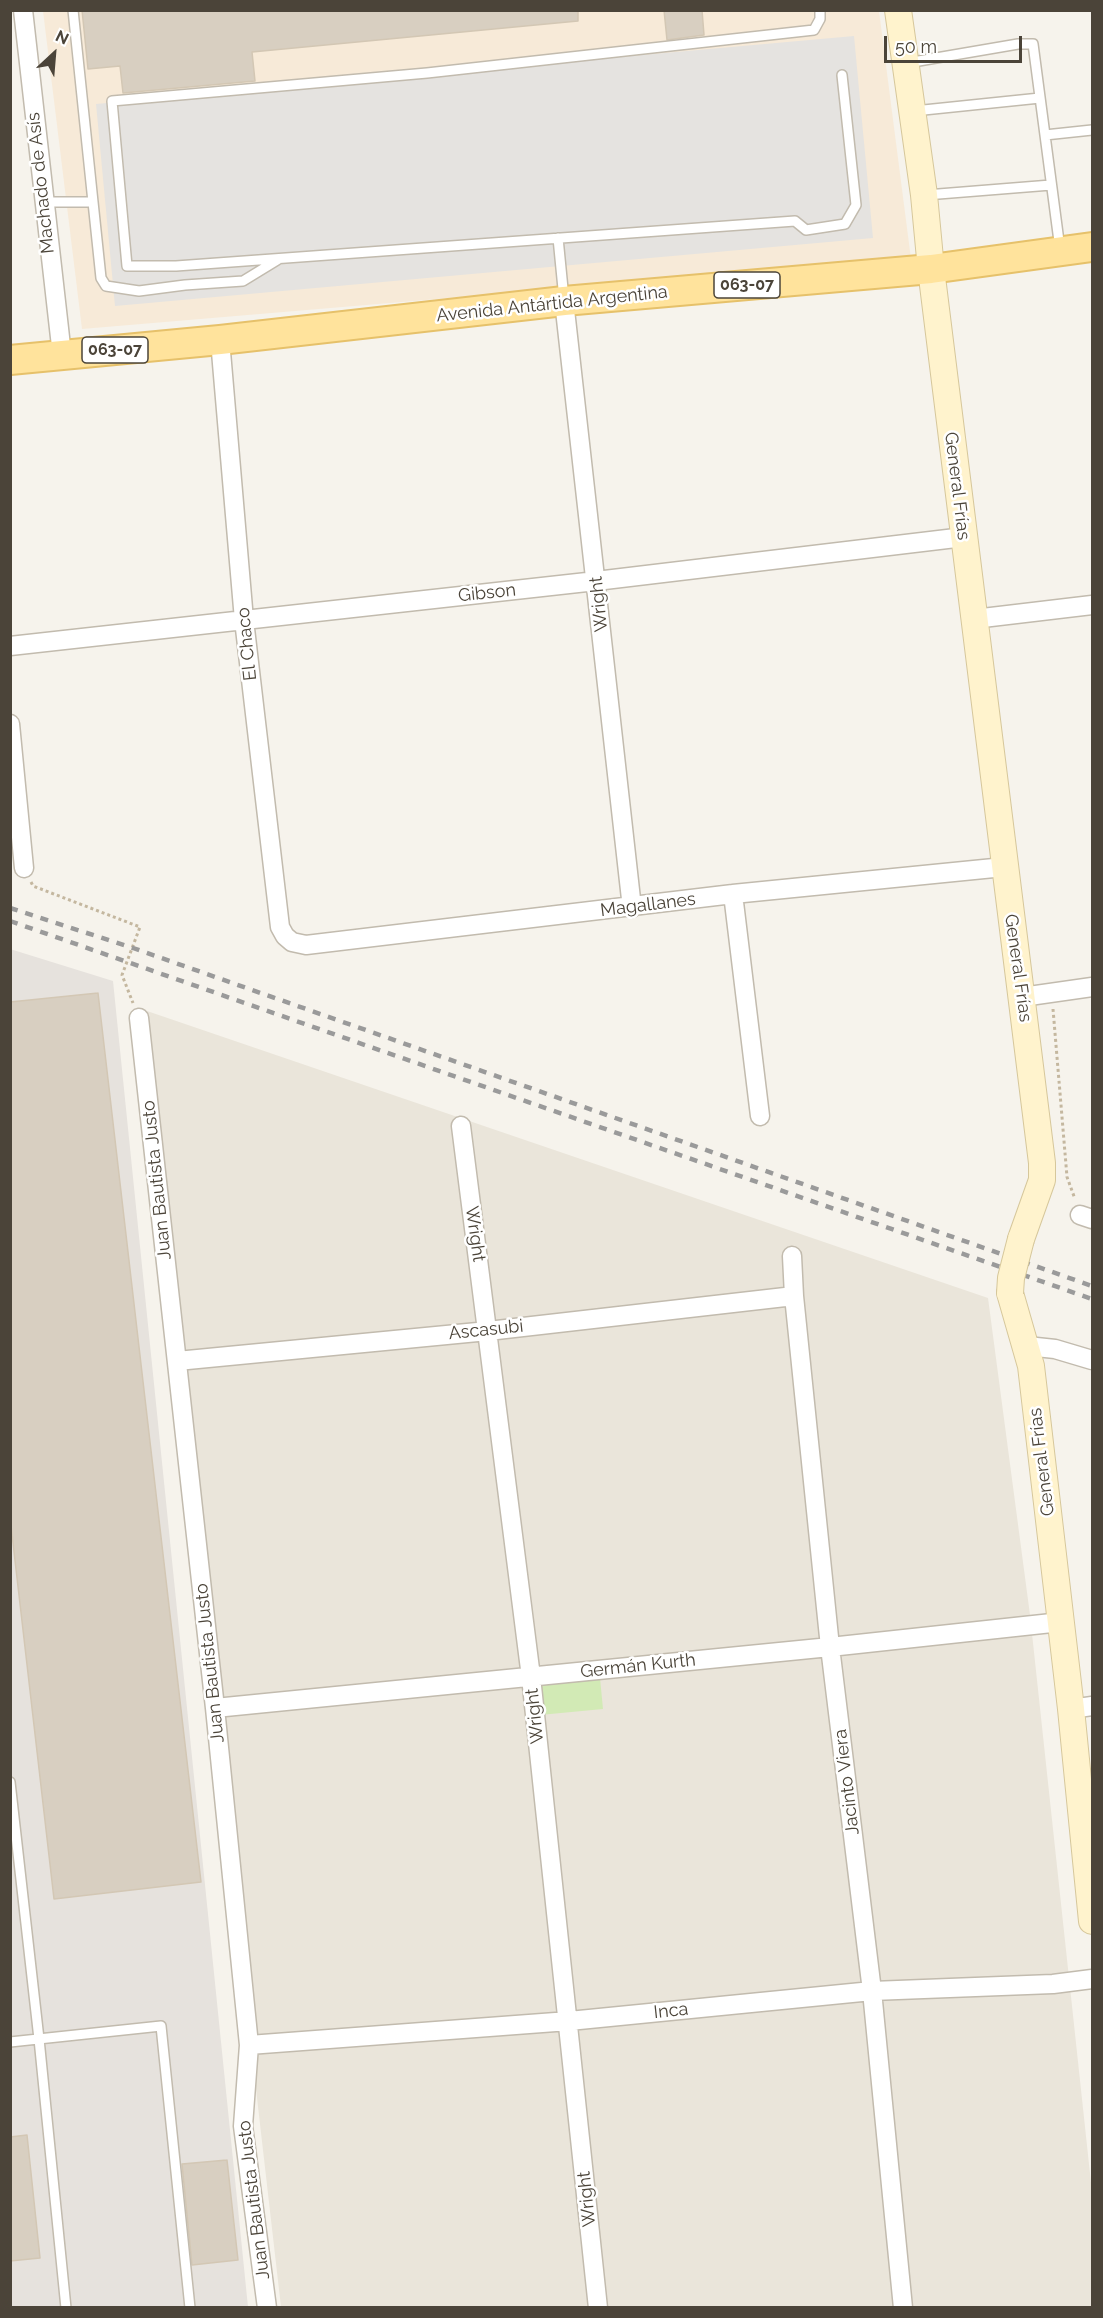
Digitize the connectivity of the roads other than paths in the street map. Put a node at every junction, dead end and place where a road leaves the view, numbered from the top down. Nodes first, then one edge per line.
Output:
1 (23, 10) edge
2 (73, 10) edge
3 (820, 10) edge
4 (898, 10) edge
5 (18, 42) edge
6 (905, 64) junction
7 (842, 75) dead end
8 (1040, 98) junction
9 (912, 112) junction
10 (1092, 130) edge
11 (1045, 135) junction
12 (1051, 185) junction
13 (924, 195) junction
14 (43, 202) junction
15 (93, 202) junction
16 (558, 238) junction
17 (1092, 247) edge
18 (1060, 251) junction
19 (282, 258) junction
20 (931, 269) junction
21 (564, 301) junction
22 (220, 340) junction
23 (62, 355) junction
24 (10, 360) edge
25 (964, 537) junction
26 (596, 581) junction
27 (1092, 605) edge
28 (974, 619) junction
29 (244, 620) junction
30 (10, 646) edge
31 (10, 724) edge
32 (24, 867) road end
33 (1004, 867) junction
34 (733, 894) junction
35 (632, 908) junction
36 (292, 942) joint
37 (1092, 987) edge
38 (1022, 997) junction
39 (139, 1018) road end
40 (760, 1116) dead end
41 (461, 1126) dead end
42 (792, 1256) dead end
43 (794, 1296) junction
44 (488, 1330) junction
45 (1027, 1346) junction
46 (1092, 1360) edge
47 (177, 1362) junction
48 (1061, 1622) junction
49 (830, 1647) junction
50 (531, 1677) junction
51 (1082, 1707) edge
52 (214, 1708) junction
53 (10, 1782) edge
54 (1092, 1921) edge
55 (1092, 1979) edge
56 (872, 1990) junction
57 (569, 2021) junction
58 (39, 2039) junction
59 (10, 2042) edge
60 (249, 2045) junction
61 (66, 2307) edge
62 (190, 2307) edge
63 (267, 2307) edge
64 (598, 2307) edge
65 (903, 2307) edge

1 - 5 street, Machado de Asís
2 - 15 lane
3 - 19 lane
4 - 6 main road, General Frías
5 - 14 street, Machado de Asís
6 - 8 lane
6 - 9 main road, General Frías
7 - 16 lane
8 - 9 lane
8 - 11 lane
9 - 13 main road, General Frías
10 - 11 lane
11 - 12 lane
12 - 13 lane
12 - 18 lane
13 - 20 main road, General Frías
14 - 15 lane
14 - 23 street, Machado de Asís
15 - 19 lane
16 - 19 lane
16 - 21 lane
17 - 18 main road, Avenida Antártida Argentina / 063-07
18 - 20 main road, Avenida Antártida Argentina / 063-07
20 - 21 main road, Avenida Antártida Argentina / 063-07
20 - 25 main road, General Frías
21 - 22 main road, Avenida Antártida Argentina / 063-07
21 - 26 street, Wright
22 - 23 main road, Avenida Antártida Argentina / 063-07
22 - 29 street, El Chaco
23 - 24 main road, Avenida Antártida Argentina / 063-07
25 - 26 street, Gibson
25 - 28 main road, General Frías
26 - 29 street, Gibson
26 - 35 street, Wright
27 - 28 street
28 - 33 main road, General Frías
29 - 30 street, Gibson
29 - 36 street, El Chaco
31 - 32 street
33 - 34 street, Magallanes
33 - 38 main road, General Frías
34 - 35 street, Magallanes
34 - 40 street
35 - 36 street, Magallanes
37 - 38 street
38 - 45 main road, General Frías, bridge
39 - 47 street, Juan Bautista Justo
41 - 44 street, Wright
42 - 43 street, Jacinto Viera
43 - 44 street, Ascasubi
43 - 49 street, Jacinto Viera
44 - 47 street, Ascasubi
44 - 50 street, Wright
45 - 46 street
45 - 48 main road, General Frías
47 - 52 street, Juan Bautista Justo
48 - 49 street, Germán Kurth
48 - 51 main road, General Frías
49 - 50 street, Germán Kurth
49 - 56 street, Jacinto Viera
50 - 52 street, Germán Kurth
50 - 57 street, Wright
51 - 54 main road, General Frías
52 - 60 street, Juan Bautista Justo
53 - 58 lane
55 - 56 street, Inca
56 - 57 street, Inca
56 - 65 street, Jacinto Viera
57 - 60 street, Inca
57 - 64 street, Wright
58 - 59 lane
58 - 61 lane
58 - 62 lane
60 - 63 street, Juan Bautista Justo

